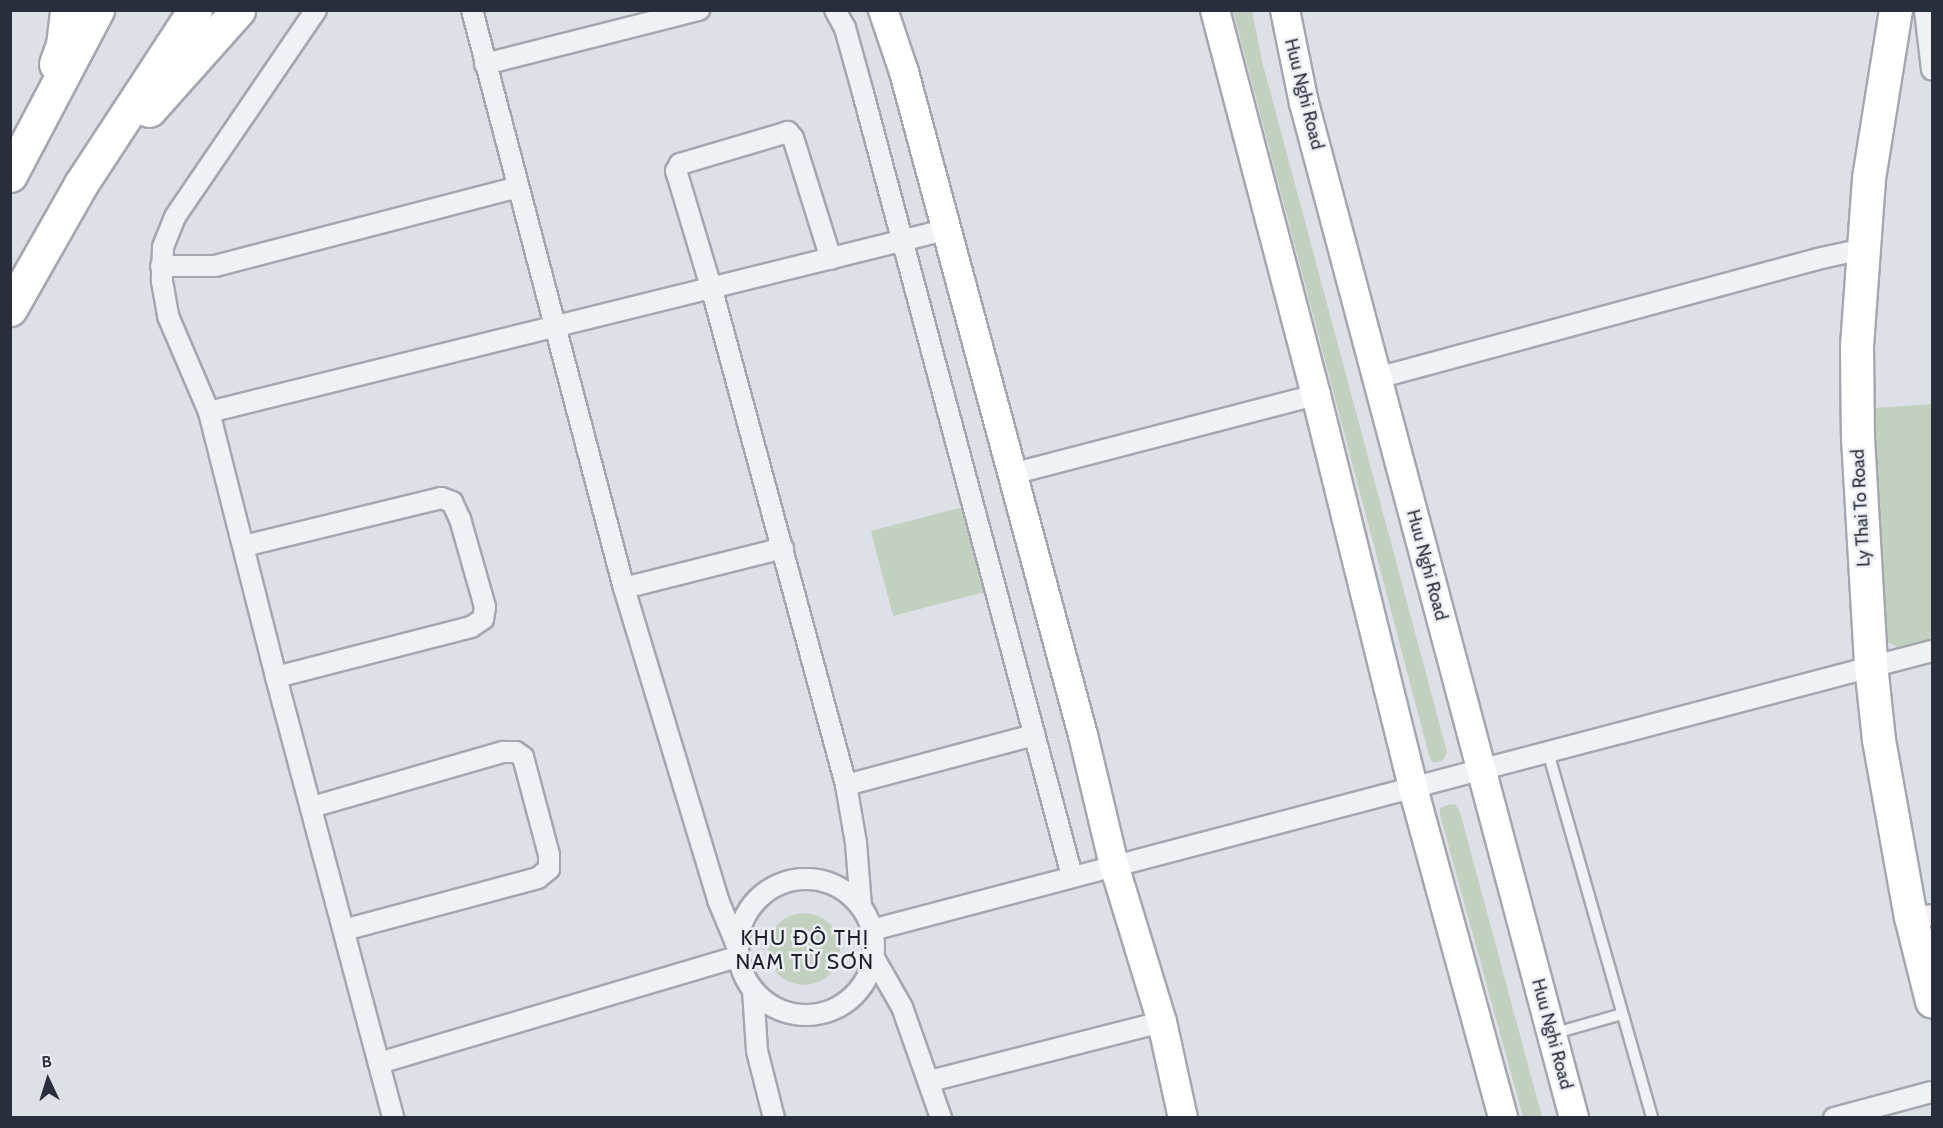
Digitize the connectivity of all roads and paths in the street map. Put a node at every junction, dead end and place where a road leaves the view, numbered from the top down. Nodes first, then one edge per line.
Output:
1 (195, 10) edge
2 (238, 10) edge
3 (316, 10) edge
4 (472, 10) edge
5 (699, 10) edge
6 (836, 10) edge
7 (883, 10) edge
8 (1215, 10) edge
9 (1284, 10) edge
10 (1896, 10) edge
11 (1925, 10) edge
12 (85, 16) edge
13 (485, 64) junction
14 (1932, 70) edge
15 (10, 175) edge
16 (81, 184) junction
17 (518, 187) junction
18 (945, 230) junction
19 (902, 241) junction
20 (1863, 249) junction
21 (831, 260) junction
22 (161, 266) junction
23 (712, 290) junction
24 (10, 309) edge
25 (553, 326) junction
26 (1377, 378) junction
27 (1316, 395) junction
28 (210, 412) junction
29 (1012, 474) junction
30 (244, 546) junction
31 (783, 548) junction
32 (624, 588) junction
33 (1932, 651) edge
34 (1870, 665) junction
35 (276, 677) junction
36 (1034, 735) junction
37 (1548, 752) junction
38 (1481, 771) junction
39 (846, 785) junction
40 (1413, 788) junction
41 (312, 807) junction
42 (1114, 865) junction
43 (1072, 876) junction
44 (861, 906) junction
45 (1922, 916) edge
46 (344, 930) junction
47 (872, 930) junction
48 (738, 952) junction
49 (874, 958) junction
50 (753, 990) junction
51 (1932, 1001) edge
52 (1622, 1014) junction
53 (1162, 1022) junction
54 (1552, 1034) junction
55 (379, 1063) junction
56 (930, 1081) junction
57 (1932, 1092) edge
58 (393, 1118) edge
59 (774, 1118) edge
60 (941, 1118) edge
61 (1183, 1118) edge
62 (1503, 1118) edge
63 (1574, 1118) edge
64 (1652, 1118) edge
65 (1834, 1118) edge

1 - 16 highway
2 - 16 highway
3 - 22 street
4 - 13 street
5 - 13 street
6 - 19 street
7 - 18 main road
8 - 27 main road
9 - 26 main road, Huu Nghi Road
10 - 20 main road, Ly Thai To Road
11 - 14 street
12 - 15 highway
13 - 17 street
16 - 24 highway
17 - 22 street
17 - 25 street
18 - 19 street
18 - 29 main road
19 - 21 street
19 - 36 street
20 - 26 street
20 - 34 main road, Ly Thai To Road
21 - 23 street
21 - 23 street
22 - 28 street
23 - 25 street
23 - 31 street
25 - 28 street
25 - 32 street
26 - 38 main road, Huu Nghi Road
27 - 29 street
27 - 40 main road
28 - 30 street
29 - 42 main road
30 - 35 street
30 - 35 street
31 - 32 street
31 - 39 street
32 - 48 street
33 - 34 street
34 - 37 street
34 - 45 main road, Ly Thai To Road
35 - 41 street
36 - 39 street
36 - 43 street
37 - 38 street
37 - 52 lane
38 - 40 street
38 - 54 main road, Huu Nghi Road
39 - 44 street
40 - 42 street
40 - 62 main road
41 - 46 street
41 - 46 street
42 - 43 street
42 - 53 main road
43 - 47 street
44 - 47 street
44 - 48 street
45 - 51 main road, Ly Thai To Road
46 - 55 street
47 - 49 street
48 - 50 street
48 - 55 street
49 - 50 street
49 - 56 street
50 - 59 street
52 - 54 lane
52 - 64 lane
53 - 56 street
53 - 61 main road
54 - 63 main road, Huu Nghi Road
55 - 58 street
56 - 60 street
57 - 65 street

